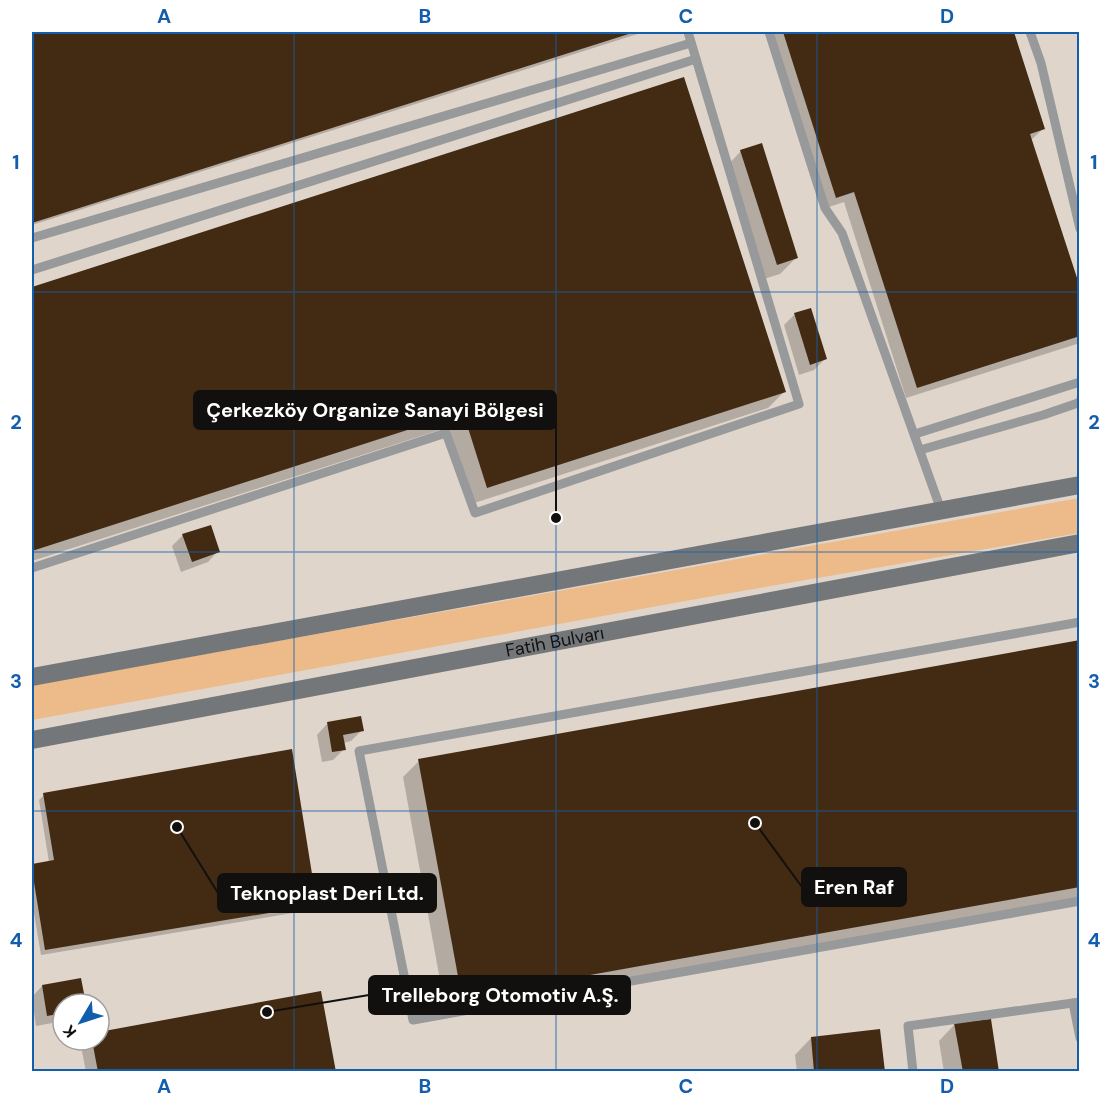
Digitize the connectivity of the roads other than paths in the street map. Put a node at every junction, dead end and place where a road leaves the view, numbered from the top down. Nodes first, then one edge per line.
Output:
1 (688, 32) edge
2 (769, 32) edge
3 (1030, 32) edge
4 (691, 43) junction
5 (696, 59) junction
6 (1080, 229) edge
7 (32, 238) edge
8 (32, 270) edge
9 (1080, 382) edge
10 (1080, 400) edge
11 (915, 434) junction
12 (920, 450) junction
13 (1080, 485) edge
14 (941, 510) junction
15 (1080, 543) edge
16 (32, 568) edge
17 (1080, 622) edge
18 (32, 677) edge
19 (32, 740) edge
20 (1080, 901) edge
21 (1076, 1003) edge
22 (1080, 1038) edge
23 (913, 1071) edge

1 - 4 lane
2 - 11 lane
3 - 6 lane
4 - 5 lane
4 - 7 lane
5 - 8 lane
5 - 16 lane
9 - 11 lane
10 - 12 lane
11 - 12 lane
12 - 14 lane
13 - 14 main road
14 - 18 main road
15 - 19 main road, Fatih Bulvarı
17 - 20 lane
21 - 22 lane
21 - 23 lane

